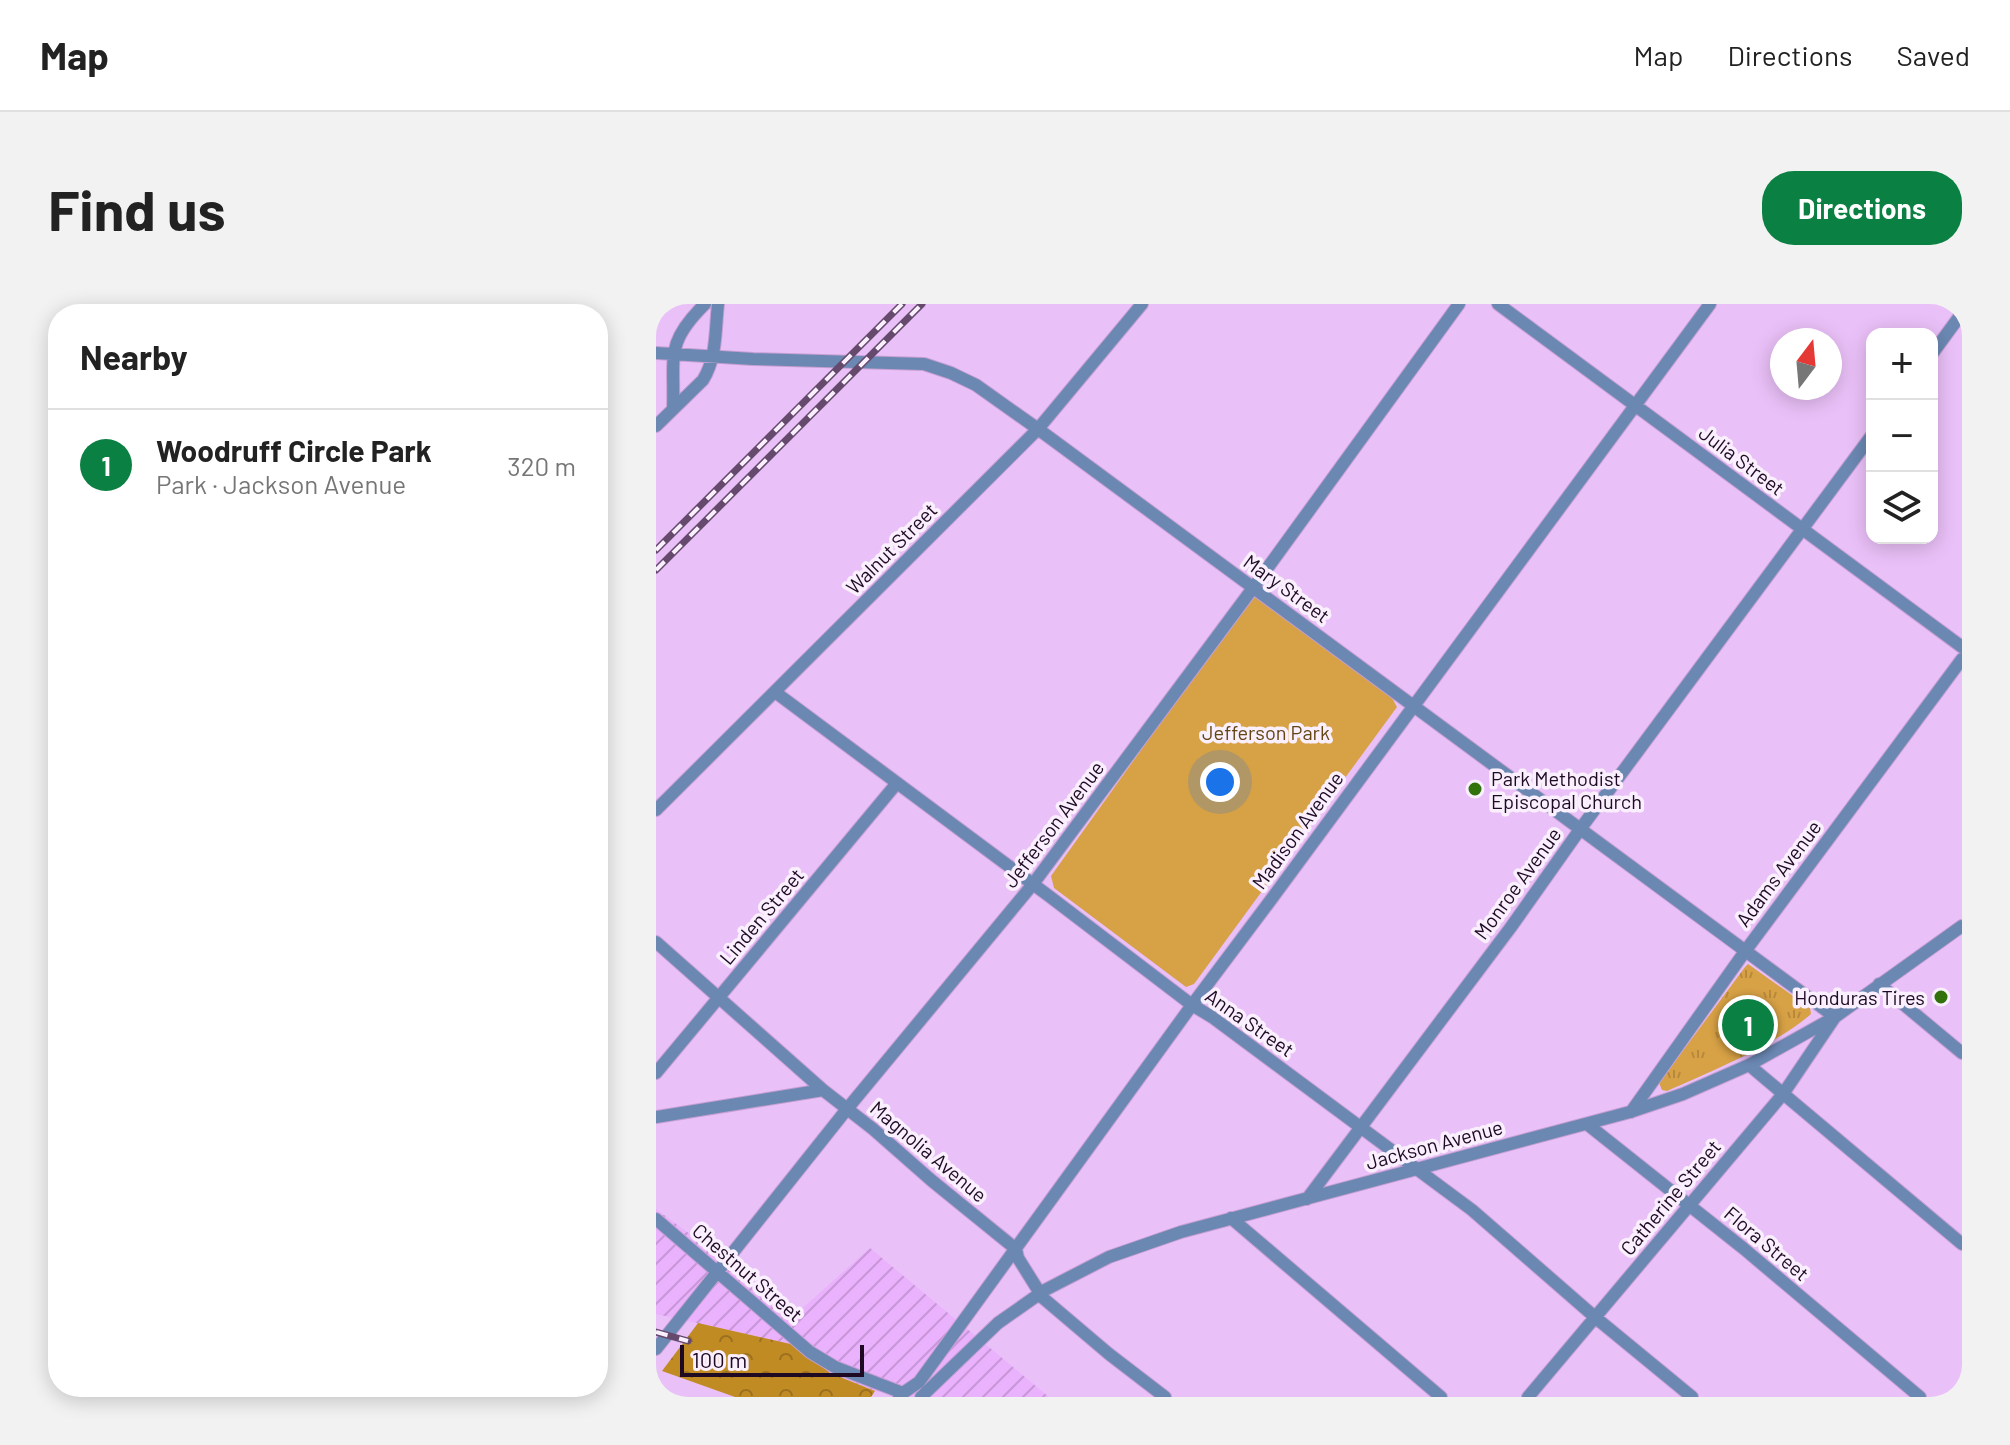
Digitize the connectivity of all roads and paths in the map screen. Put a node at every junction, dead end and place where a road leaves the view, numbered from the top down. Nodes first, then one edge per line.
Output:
1 (705, 304) edge
2 (718, 304) edge
3 (1142, 304) edge
4 (1459, 304) edge
5 (1498, 304) edge
6 (1710, 304) edge
7 (1962, 313) edge
8 (1938, 346) edge
9 (656, 353) edge
10 (672, 354) junction
11 (713, 357) junction
12 (1635, 405) junction
13 (673, 409) junction
14 (656, 426) edge
15 (1038, 429) junction
16 (1866, 443) edge
17 (1803, 530) junction
18 (1253, 588) junction
19 (1962, 647) edge
20 (1962, 659) edge
21 (775, 692) junction
22 (1414, 705) junction
23 (897, 783) junction
24 (656, 810) edge
25 (1581, 828) junction
26 (1033, 884) junction
27 (1962, 926) edge
28 (656, 942) edge
29 (1746, 950) junction
30 (1879, 984) junction
31 (719, 997) junction
32 (1192, 1005) junction
33 (1835, 1017) junction
34 (1962, 1053) edge
35 (1749, 1065) junction
36 (656, 1073) edge
37 (823, 1090) junction
38 (1783, 1094) junction
39 (847, 1109) junction
40 (1630, 1112) junction
41 (656, 1117) edge
42 (1587, 1124) junction
43 (1360, 1127) junction
44 (1417, 1169) junction
45 (1307, 1199) junction
46 (1690, 1205) junction
47 (1231, 1218) junction
48 (656, 1219) edge
49 (1962, 1244) edge
50 (1016, 1249) junction
51 (718, 1272) junction
52 (1040, 1294) junction
53 (1596, 1318) junction
54 (656, 1349) edge
55 (919, 1382) junction
56 (901, 1395) edge
57 (919, 1397) edge
58 (1165, 1397) edge
59 (1441, 1397) edge
60 (1528, 1397) edge
61 (1692, 1397) edge
62 (1920, 1397) edge

1 - 10 street
2 - 11 street
3 - 15 street, Walnut Street
4 - 18 street, Jefferson Avenue
5 - 12 street, Julia Street
6 - 12 street, Madison Avenue
7 - 8 street
9 - 10 street, Mary Street
10 - 11 street, Mary Street
10 - 13 street
11 - 13 street
11 - 15 street, Mary Street
12 - 17 street, Julia Street
12 - 22 street, Madison Avenue
13 - 14 street
15 - 18 street, Mary Street
15 - 21 street, Walnut Street
16 - 17 street, Monroe Avenue
17 - 19 street, Julia Street
17 - 25 street, Monroe Avenue
18 - 22 street, Mary Street
18 - 26 street, Jefferson Avenue
20 - 29 street, Adams Avenue
21 - 23 street, Anna Street
21 - 24 street, Walnut Street
22 - 25 street, Mary Street
22 - 32 street, Madison Avenue
23 - 26 street, Anna Street
23 - 31 street, Linden Street
25 - 29 street, Mary Street
25 - 43 street, Monroe Avenue
26 - 32 street, Anna Street
26 - 39 street, Jefferson Avenue
27 - 30 street, Jackson Avenue
28 - 31 street, Magnolia Avenue
29 - 33 street, Mary Street
29 - 40 street, Adams Avenue
30 - 33 street, Jackson Avenue
30 - 34 street
31 - 36 street, Linden Street
31 - 37 street, Magnolia Avenue
32 - 43 street, Anna Street
32 - 50 street, Madison Avenue
33 - 35 street, Jackson Avenue
33 - 38 street, Catherine Street
35 - 38 street
35 - 40 street, Jackson Avenue
37 - 39 street, Magnolia Avenue
37 - 41 street
38 - 46 street, Catherine Street
38 - 49 street
39 - 50 street, Magnolia Avenue
39 - 51 street, Jefferson Avenue
40 - 42 street, Jackson Avenue
42 - 44 street, Jackson Avenue
42 - 46 street, Flora Street
43 - 44 street, Anna Street
43 - 45 street, Monroe Avenue
44 - 45 street, Jackson Avenue
44 - 53 street, Anna Street
45 - 47 street, Jackson Avenue
46 - 53 street, Catherine Street
46 - 62 street, Flora Street
47 - 52 street, Jackson Avenue
47 - 59 street
48 - 51 street, Chestnut Street
50 - 52 street, Magnolia Avenue
50 - 55 street, Madison Avenue
51 - 54 street, Jefferson Avenue
51 - 56 street, Chestnut Street
52 - 57 street, Jackson Avenue
52 - 58 street, Magnolia Avenue
53 - 60 street, Catherine Street
53 - 61 street, Anna Street
55 - 56 street, Madison Avenue
55 - 57 street, Madison Avenue

